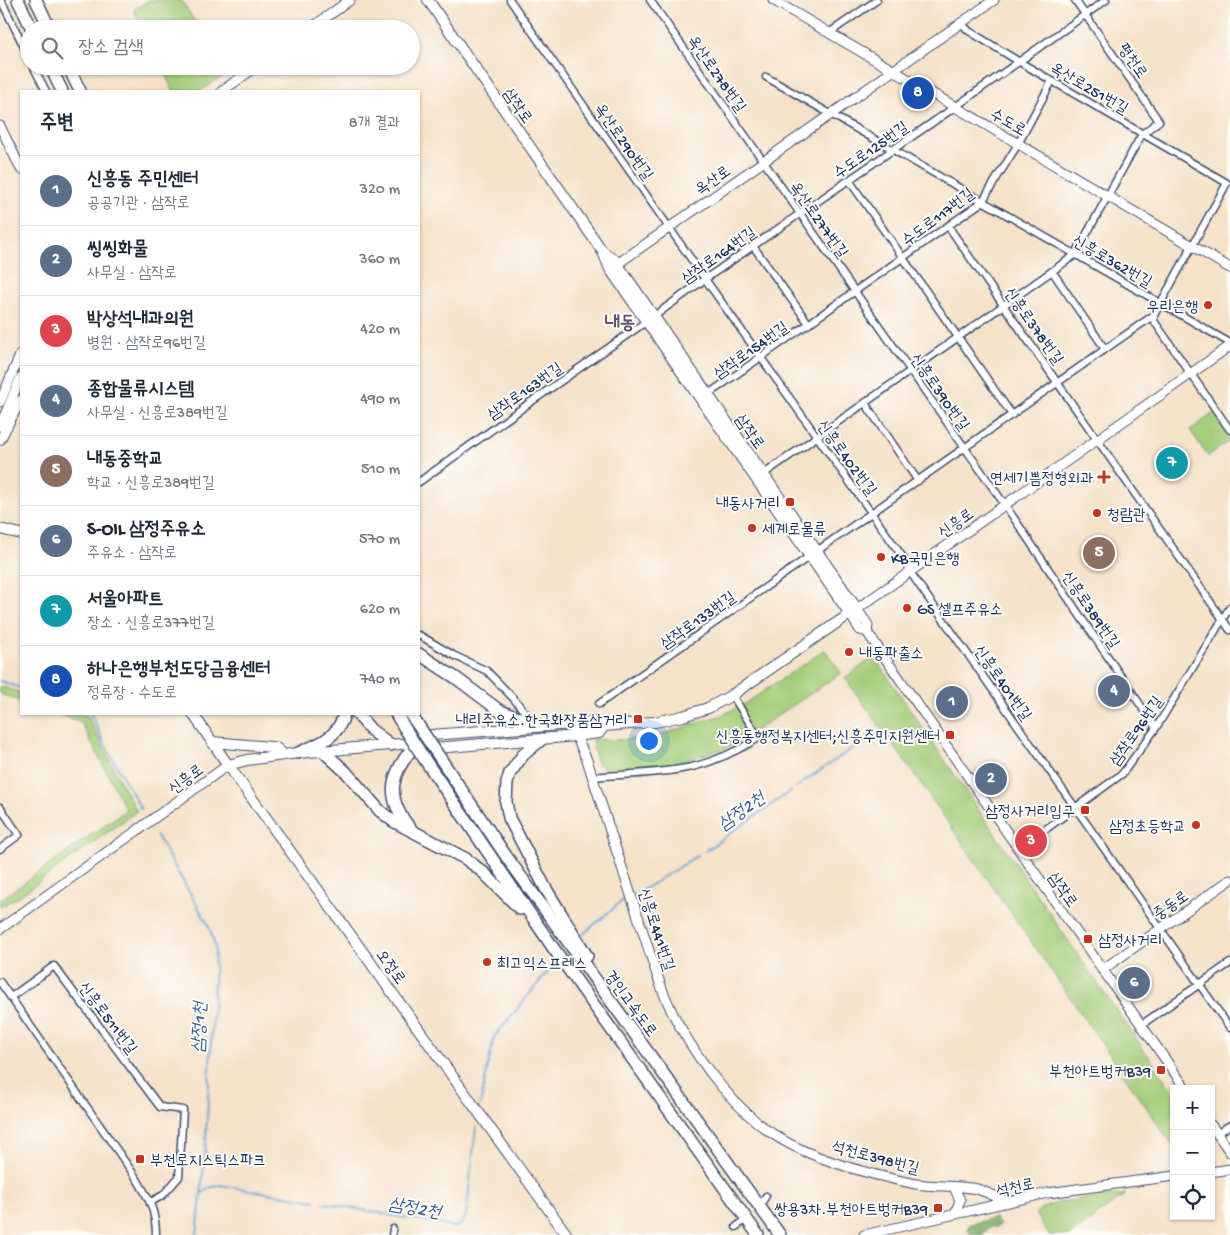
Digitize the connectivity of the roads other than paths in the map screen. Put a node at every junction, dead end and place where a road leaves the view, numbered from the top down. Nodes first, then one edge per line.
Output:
1 (1, 0) edge
2 (18, 0) edge
3 (36, 0) edge
4 (350, 0) edge
5 (428, 0) edge
6 (510, 0) edge
7 (650, 0) edge
8 (773, 0) edge
9 (877, 0) edge
10 (994, 0) edge
11 (1075, 0) edge
12 (1106, 0) edge
13 (1085, 14) junction
14 (28, 20) edge
15 (46, 20) edge
16 (322, 20) edge
17 (961, 23) junction
18 (829, 33) junction
19 (20, 39) edge
20 (1018, 61) junction
21 (894, 71) junction
22 (38, 75) edge
23 (54, 75) edge
24 (72, 75) edge
25 (244, 75) edge
26 (766, 77) dead end
27 (1052, 81) junction
28 (45, 90) edge
29 (62, 90) edge
30 (80, 90) edge
31 (223, 90) edge
32 (955, 107) junction
33 (832, 114) junction
34 (0, 126) edge
35 (1142, 134) junction
36 (1018, 144) junction
37 (892, 150) junction
38 (764, 162) junction
39 (20, 168) edge
40 (849, 180) junction
41 (1108, 196) junction
42 (982, 202) junction
43 (800, 214) junction
44 (948, 226) junction
45 (669, 228) junction
46 (753, 246) junction
47 (1192, 246) junction
48 (1075, 255) junction
49 (903, 258) junction
50 (614, 267) junction
51 (1230, 268) edge
52 (1052, 271) junction
53 (705, 279) junction
54 (855, 292) junction
55 (1161, 304) junction
56 (1004, 305) junction
57 (1154, 315) junction
58 (650, 319) junction
59 (809, 324) junction
60 (958, 337) junction
61 (1230, 345) edge
62 (1105, 349) junction
63 (20, 355) edge
64 (761, 359) junction
65 (910, 371) junction
66 (1191, 374) junction
67 (20, 379) edge
68 (1058, 382) junction
69 (707, 395) junction
70 (0, 402) edge
71 (20, 402) edge
72 (865, 403) junction
73 (1012, 415) junction
74 (0, 426) edge
75 (1230, 430) edge
76 (817, 437) junction
77 (0, 440) edge
78 (1098, 440) junction
79 (964, 448) junction
80 (760, 477) junction
81 (420, 481) edge
82 (918, 481) junction
83 (1005, 505) junction
84 (871, 513) junction
85 (0, 529) edge
86 (20, 534) edge
87 (814, 554) junction
88 (910, 572) junction
89 (1230, 607) edge
90 (854, 612) junction
91 (1222, 619) junction
92 (1230, 630) edge
93 (420, 636) edge
94 (420, 655) edge
95 (732, 695) junction
96 (599, 704) dead end
97 (194, 715) edge
98 (344, 715) edge
99 (359, 715) edge
100 (397, 715) edge
101 (411, 715) edge
102 (537, 724) junction
103 (571, 725) junction
104 (604, 726) junction
105 (1156, 728) junction
106 (576, 736) junction
107 (542, 739) junction
108 (212, 742) junction
109 (420, 743) junction
110 (391, 745) junction
111 (323, 751) junction
112 (298, 753) junction
113 (284, 755) junction
114 (228, 765) junction
115 (592, 777) junction
116 (0, 807) edge
117 (1076, 807) junction
118 (414, 833) junction
119 (0, 848) edge
120 (1021, 853) junction
121 (1230, 880) edge
122 (1161, 928) junction
123 (0, 929) edge
124 (554, 948) junction
125 (1230, 963) edge
126 (1102, 970) junction
127 (0, 982) edge
128 (1200, 984) junction
129 (11, 997) junction
130 (623, 1018) junction
131 (1141, 1025) junction
132 (1230, 1028) edge
133 (1183, 1085) edge
134 (746, 1113) joint
135 (1230, 1125) edge
136 (1214, 1130) edge
137 (1217, 1134) junction
138 (1230, 1152) edge
139 (1230, 1169) edge
140 (1215, 1171) edge
141 (1170, 1177) edge
142 (954, 1187) junction
143 (151, 1202) junction
144 (1008, 1202) junction
145 (955, 1214) junction
146 (756, 1232) edge
147 (156, 1235) edge
148 (567, 1235) edge
149 (780, 1235) edge
150 (864, 1235) edge

1 - 19 street
2 - 14 highway
3 - 15 highway
4 - 16 street
5 - 50 main road, 삼작로
6 - 45 street, 옥산로290번길
7 - 38 street, 옥산로278번길
8 - 18 street, 수도로
9 - 18 street
10 - 17 street, 옥산로
11 - 13 street, 평천로
12 - 13 street
13 - 20 street
13 - 35 street, 평천로
17 - 20 street, 옥산로251번길
17 - 21 street, 옥산로
18 - 21 street, 수도로
20 - 27 street, 옥산로251번길
20 - 32 street, 수도로125번길
21 - 32 street, 수도로
21 - 33 street, 옥산로
22 - 28 street
23 - 29 highway
24 - 30 highway
25 - 31 street
26 - 33 street
27 - 35 street, 옥산로251번길
27 - 36 street, 수도로117번길
32 - 36 street, 수도로
32 - 37 street, 수도로125번길
33 - 37 street, 신흥로362번길
33 - 38 street, 옥산로
34 - 39 street
35 - 41 street
35 - 47 street, 옥산로251번길
36 - 41 street, 수도로
36 - 42 street, 수도로117번길
37 - 40 street, 수도로125번길
37 - 42 street, 신흥로362번길
38 - 43 street, 옥산로277번길
38 - 45 street, 옥산로
40 - 43 street, 수도로125번길
40 - 49 street, 수도로117번길
41 - 47 street, 수도로
41 - 48 street
42 - 44 street, 수도로117번길
42 - 48 street, 신흥로362번길
43 - 46 street, 삼작로164번길
43 - 54 street, 옥산로277번길
44 - 49 street, 수도로117번길
44 - 56 street, 신흥로378번길
45 - 50 street, 옥산로
45 - 53 street, 옥산로290번길
46 - 53 street, 삼작로164번길
46 - 59 street, 삼작로154번길
47 - 51 street, 수도로
47 - 55 street
48 - 52 street
48 - 55 street, 신흥로362번길
49 - 54 street, 수도로117번길
49 - 60 street
50 - 58 main road, 삼작로
52 - 56 street
52 - 62 street
53 - 58 street, 삼작로164번길
53 - 64 street, 신흥로402번길
54 - 59 street, 삼작로154번길
54 - 65 street, 신흥로390번길
55 - 57 street
55 - 61 street, 신흥로362번길
56 - 60 street
56 - 68 street, 신흥로378번길
57 - 62 street, 삼작로133번길
57 - 66 street
58 - 69 main road, 삼작로
58 - 80 main road, 삼작로
58 - 81 street, 삼작로163번길
59 - 64 street, 삼작로154번길
60 - 65 street
60 - 73 street
61 - 66 street, 신흥로
62 - 68 street, 삼작로133번길
63 - 70 street
64 - 69 street, 삼작로154번길
64 - 76 street, 신흥로402번길
65 - 72 street
65 - 79 street, 신흥로390번길
66 - 75 street
66 - 78 street, 신흥로
67 - 74 street
68 - 73 street, 삼작로133번길
68 - 78 street, 신흥로378번길
69 - 80 main road, 삼작로
71 - 77 street
72 - 76 street
72 - 82 street
73 - 79 street, 삼작로133번길
76 - 80 street
76 - 84 street, 신흥로402번길
78 - 83 street, 신흥로
78 - 91 street, 신흥로378번길
79 - 82 street, 삼작로133번길
79 - 83 street, 신흥로390번길
80 - 87 main road, 삼작로
82 - 84 street, 삼작로133번길
83 - 88 street, 신흥로
83 - 105 street, 신흥로389번길
84 - 87 street, 삼작로133번길
84 - 88 street, 신흥로402번길
85 - 86 main road
87 - 90 main road, 삼작로
87 - 96 street, 삼작로133번길
88 - 90 street, 신흥로
88 - 117 street, 신흥로401번길
89 - 91 street, 삼작로96번길
90 - 95 main road, 신흥로
90 - 120 street, 삼작로
91 - 92 street, 신흥로378번길
91 - 105 street, 삼작로96번길
93 - 102 street
94 - 102 highway
95 - 104 main road, 신흥로
95 - 115 street
97 - 108 main road, 오정로
98 - 112 highway
99 - 110 highway
100 - 124 highway, 경인고속도로, bridge
101 - 130 highway, 경인고속도로, bridge
102 - 103 main road, 신흥로
102 - 109 main road, 신흥로
103 - 104 main road, 신흥로
103 - 106 street, 신흥로441번길
104 - 106 main road, 신흥로
105 - 117 street, 삼작로96번길
106 - 107 main road, 신흥로
106 - 115 street, 신흥로441번길
107 - 109 main road, 신흥로
107 - 130 highway
108 - 113 main road
108 - 114 main road, 오정로
109 - 110 main road, 신흥로
109 - 118 highway
110 - 111 main road, 신흥로
111 - 112 main road, 신흥로
111 - 118 highway
112 - 113 main road, 신흥로
113 - 114 main road, 신흥로
114 - 123 street, 신흥로
114 - 148 main road, 오정로
115 - 134 street, 신흥로441번길
116 - 119 street
117 - 120 street, 삼작로96번길
117 - 122 street, 신흥로401번길
118 - 124 highway
120 - 126 street, 삼작로
121 - 122 street, 중동로
122 - 126 street, 중동로
122 - 128 street, 신흥로401번길
124 - 146 highway, 경인고속도로
125 - 128 street
126 - 131 street, 삼작로
127 - 129 street
128 - 131 street
128 - 132 street, 신흥로401번길
129 - 143 street
129 - 143 street, 신흥로511번길
130 - 149 highway, 경인고속도로
131 - 133 street, 삼작로
134 - 142 street, 석천로398번길
135 - 137 street
136 - 137 street
137 - 138 street
139 - 140 street
141 - 144 street, 석천로
142 - 144 street, 석천로398번길
142 - 145 street
143 - 147 street
144 - 145 street, 석천로
145 - 150 street, 석천로

